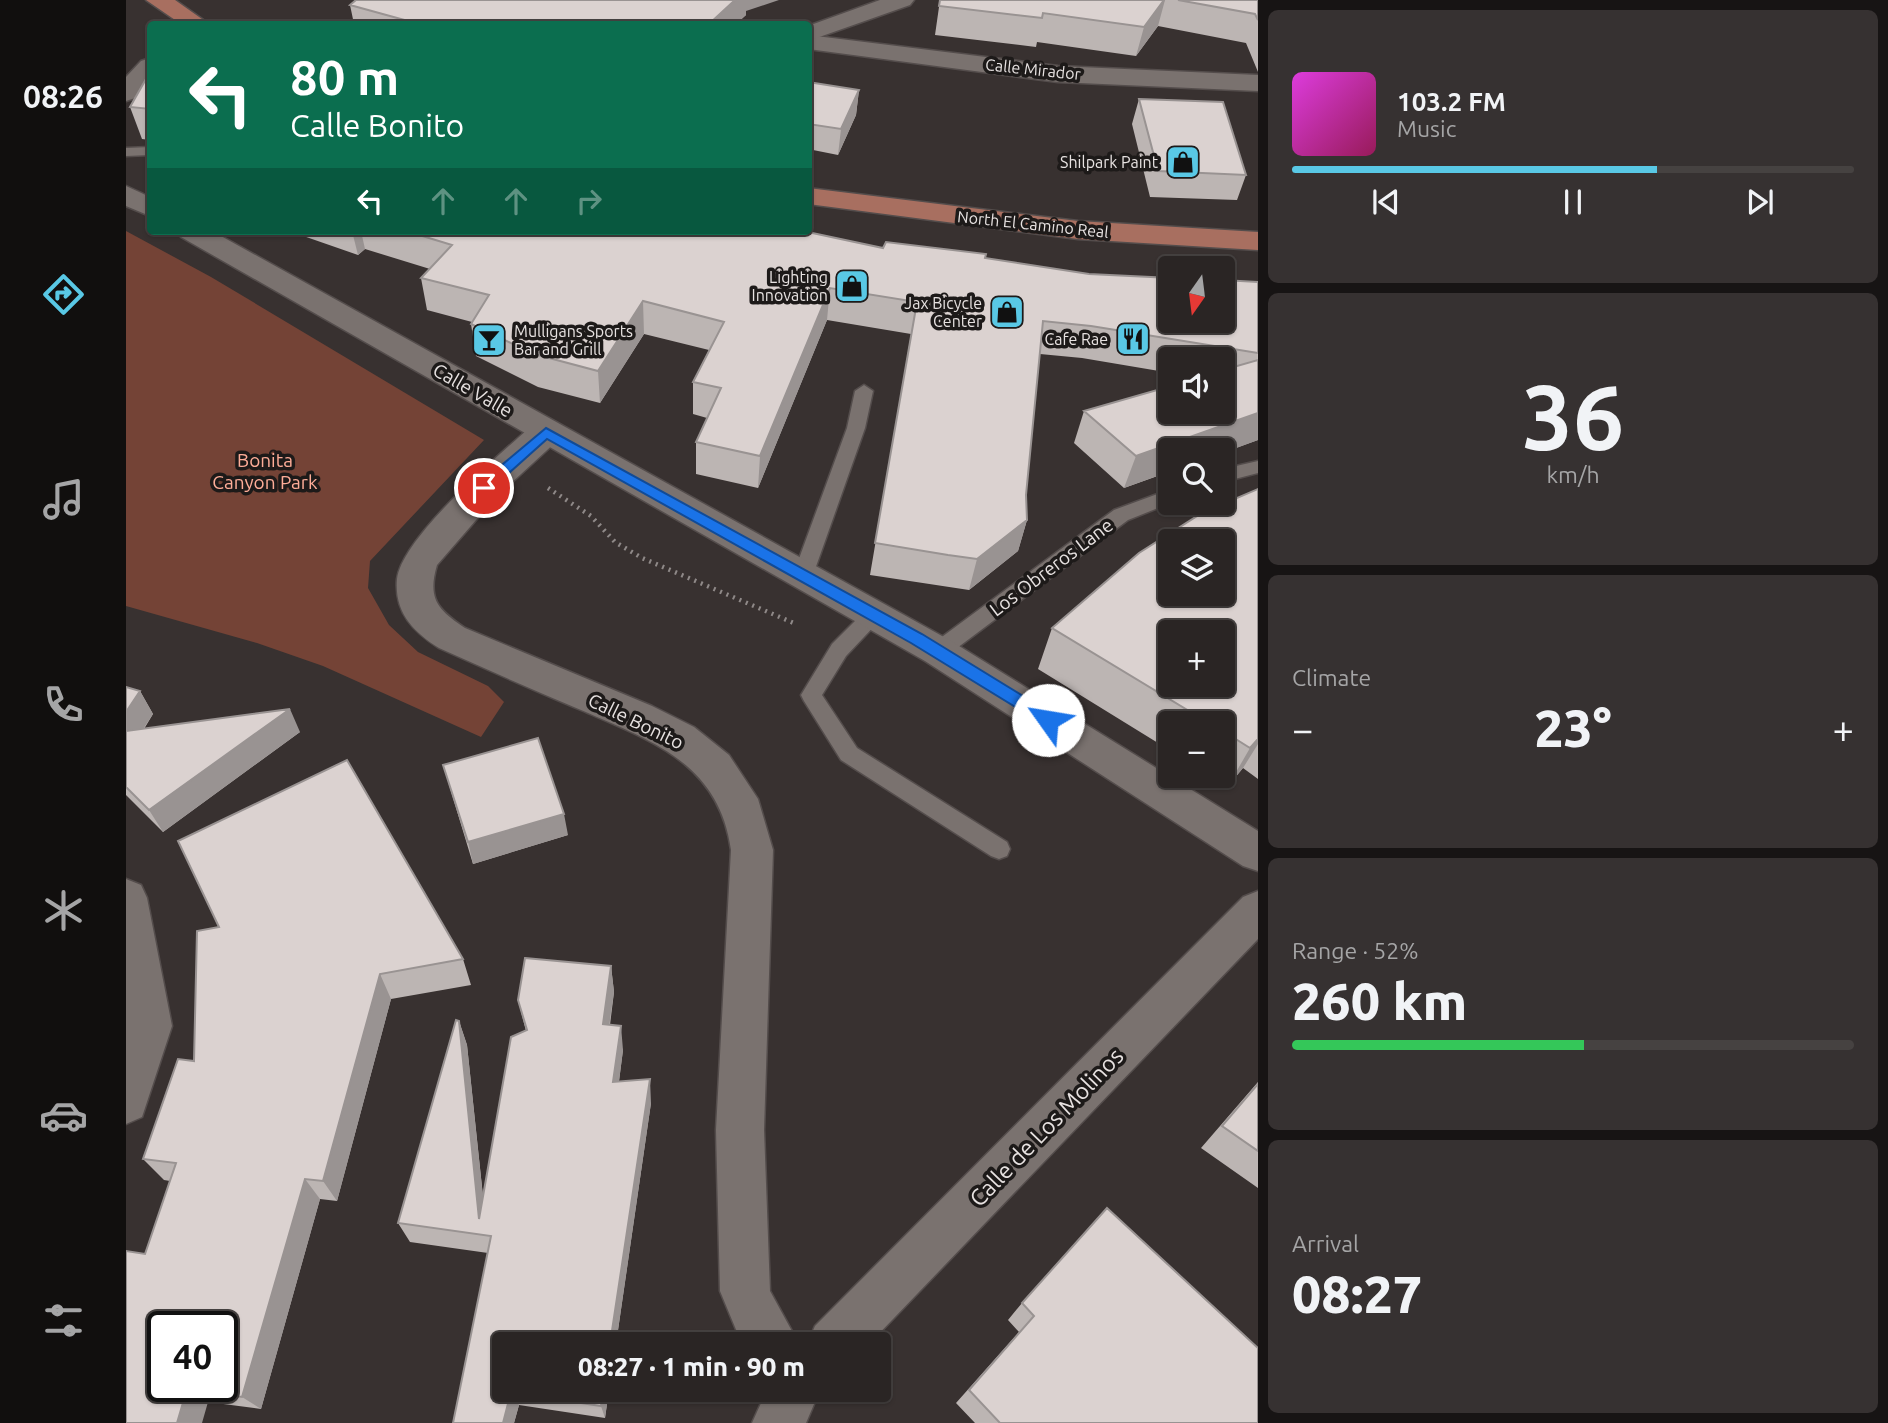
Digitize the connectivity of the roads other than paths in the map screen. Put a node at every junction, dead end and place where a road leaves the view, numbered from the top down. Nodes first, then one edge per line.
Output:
1 (158, 0) edge
2 (902, 0) edge
3 (192, 21) edge
4 (812, 33) edge
5 (812, 43) edge
6 (147, 69) edge
7 (1258, 83) edge
8 (126, 93) edge
9 (147, 151) edge
10 (126, 152) edge
11 (126, 194) edge
12 (812, 197) edge
13 (147, 206) edge
14 (200, 235) edge
15 (1258, 241) edge
16 (864, 391) dead end
17 (546, 432) junction
18 (1258, 467) edge
19 (1235, 473) edge
20 (1158, 501) edge
21 (803, 575) junction
22 (874, 614) junction
23 (938, 651) junction
24 (999, 849) dead end
25 (1258, 853) edge
26 (126, 898) edge
27 (1258, 910) edge
28 (126, 1101) edge
29 (764, 1332) edge
30 (845, 1332) edge
31 (789, 1402) edge
32 (779, 1423) edge

1 - 3 main road
2 - 4 street
5 - 7 street, Calle Mirador
6 - 8 street
9 - 10 lane
11 - 13 street
12 - 15 main road, North El Camino Real
14 - 17 street, Calle Valle
16 - 21 lane
17 - 21 street, Calle Valle
17 - 29 street, Calle Bonito
18 - 19 lane
20 - 23 lane, Los Obreros Lane
21 - 22 street, Calle Valle
22 - 23 street, Calle Valle
22 - 24 lane
23 - 25 street, Calle Valle
26 - 28 street
27 - 30 street, Calle de Los Molinos
31 - 32 street

